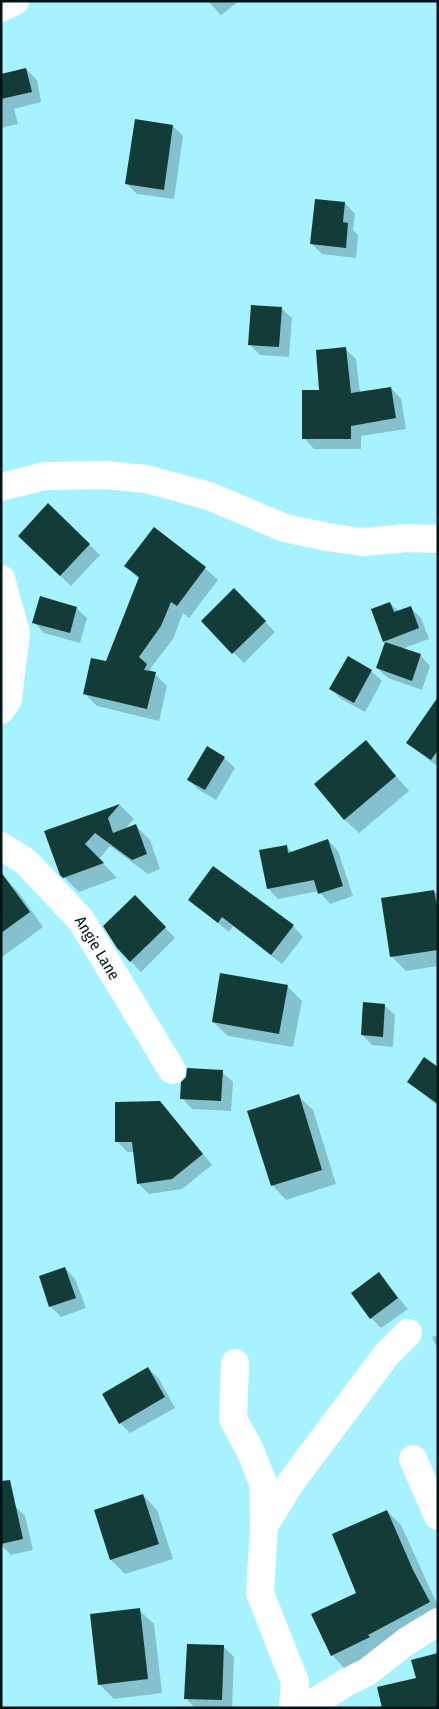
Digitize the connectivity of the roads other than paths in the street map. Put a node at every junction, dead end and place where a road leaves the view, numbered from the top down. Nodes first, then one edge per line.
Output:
1 (15, 1) edge
2 (1, 8) edge
3 (1, 487) edge
4 (438, 539) edge
5 (1, 578) edge
6 (1, 710) edge
7 (1, 846) edge
8 (172, 1070) dead end
9 (408, 1333) dead end
10 (235, 1363) dead end
11 (412, 1459) dead end
12 (438, 1516) edge
13 (264, 1526) junction
14 (438, 1622) edge
15 (293, 1708) edge
16 (305, 1708) edge

1 - 2 street
3 - 4 street
5 - 6 street
7 - 8 street, Angie Lane
9 - 13 street
10 - 13 street
11 - 12 street
13 - 15 street
14 - 16 street

